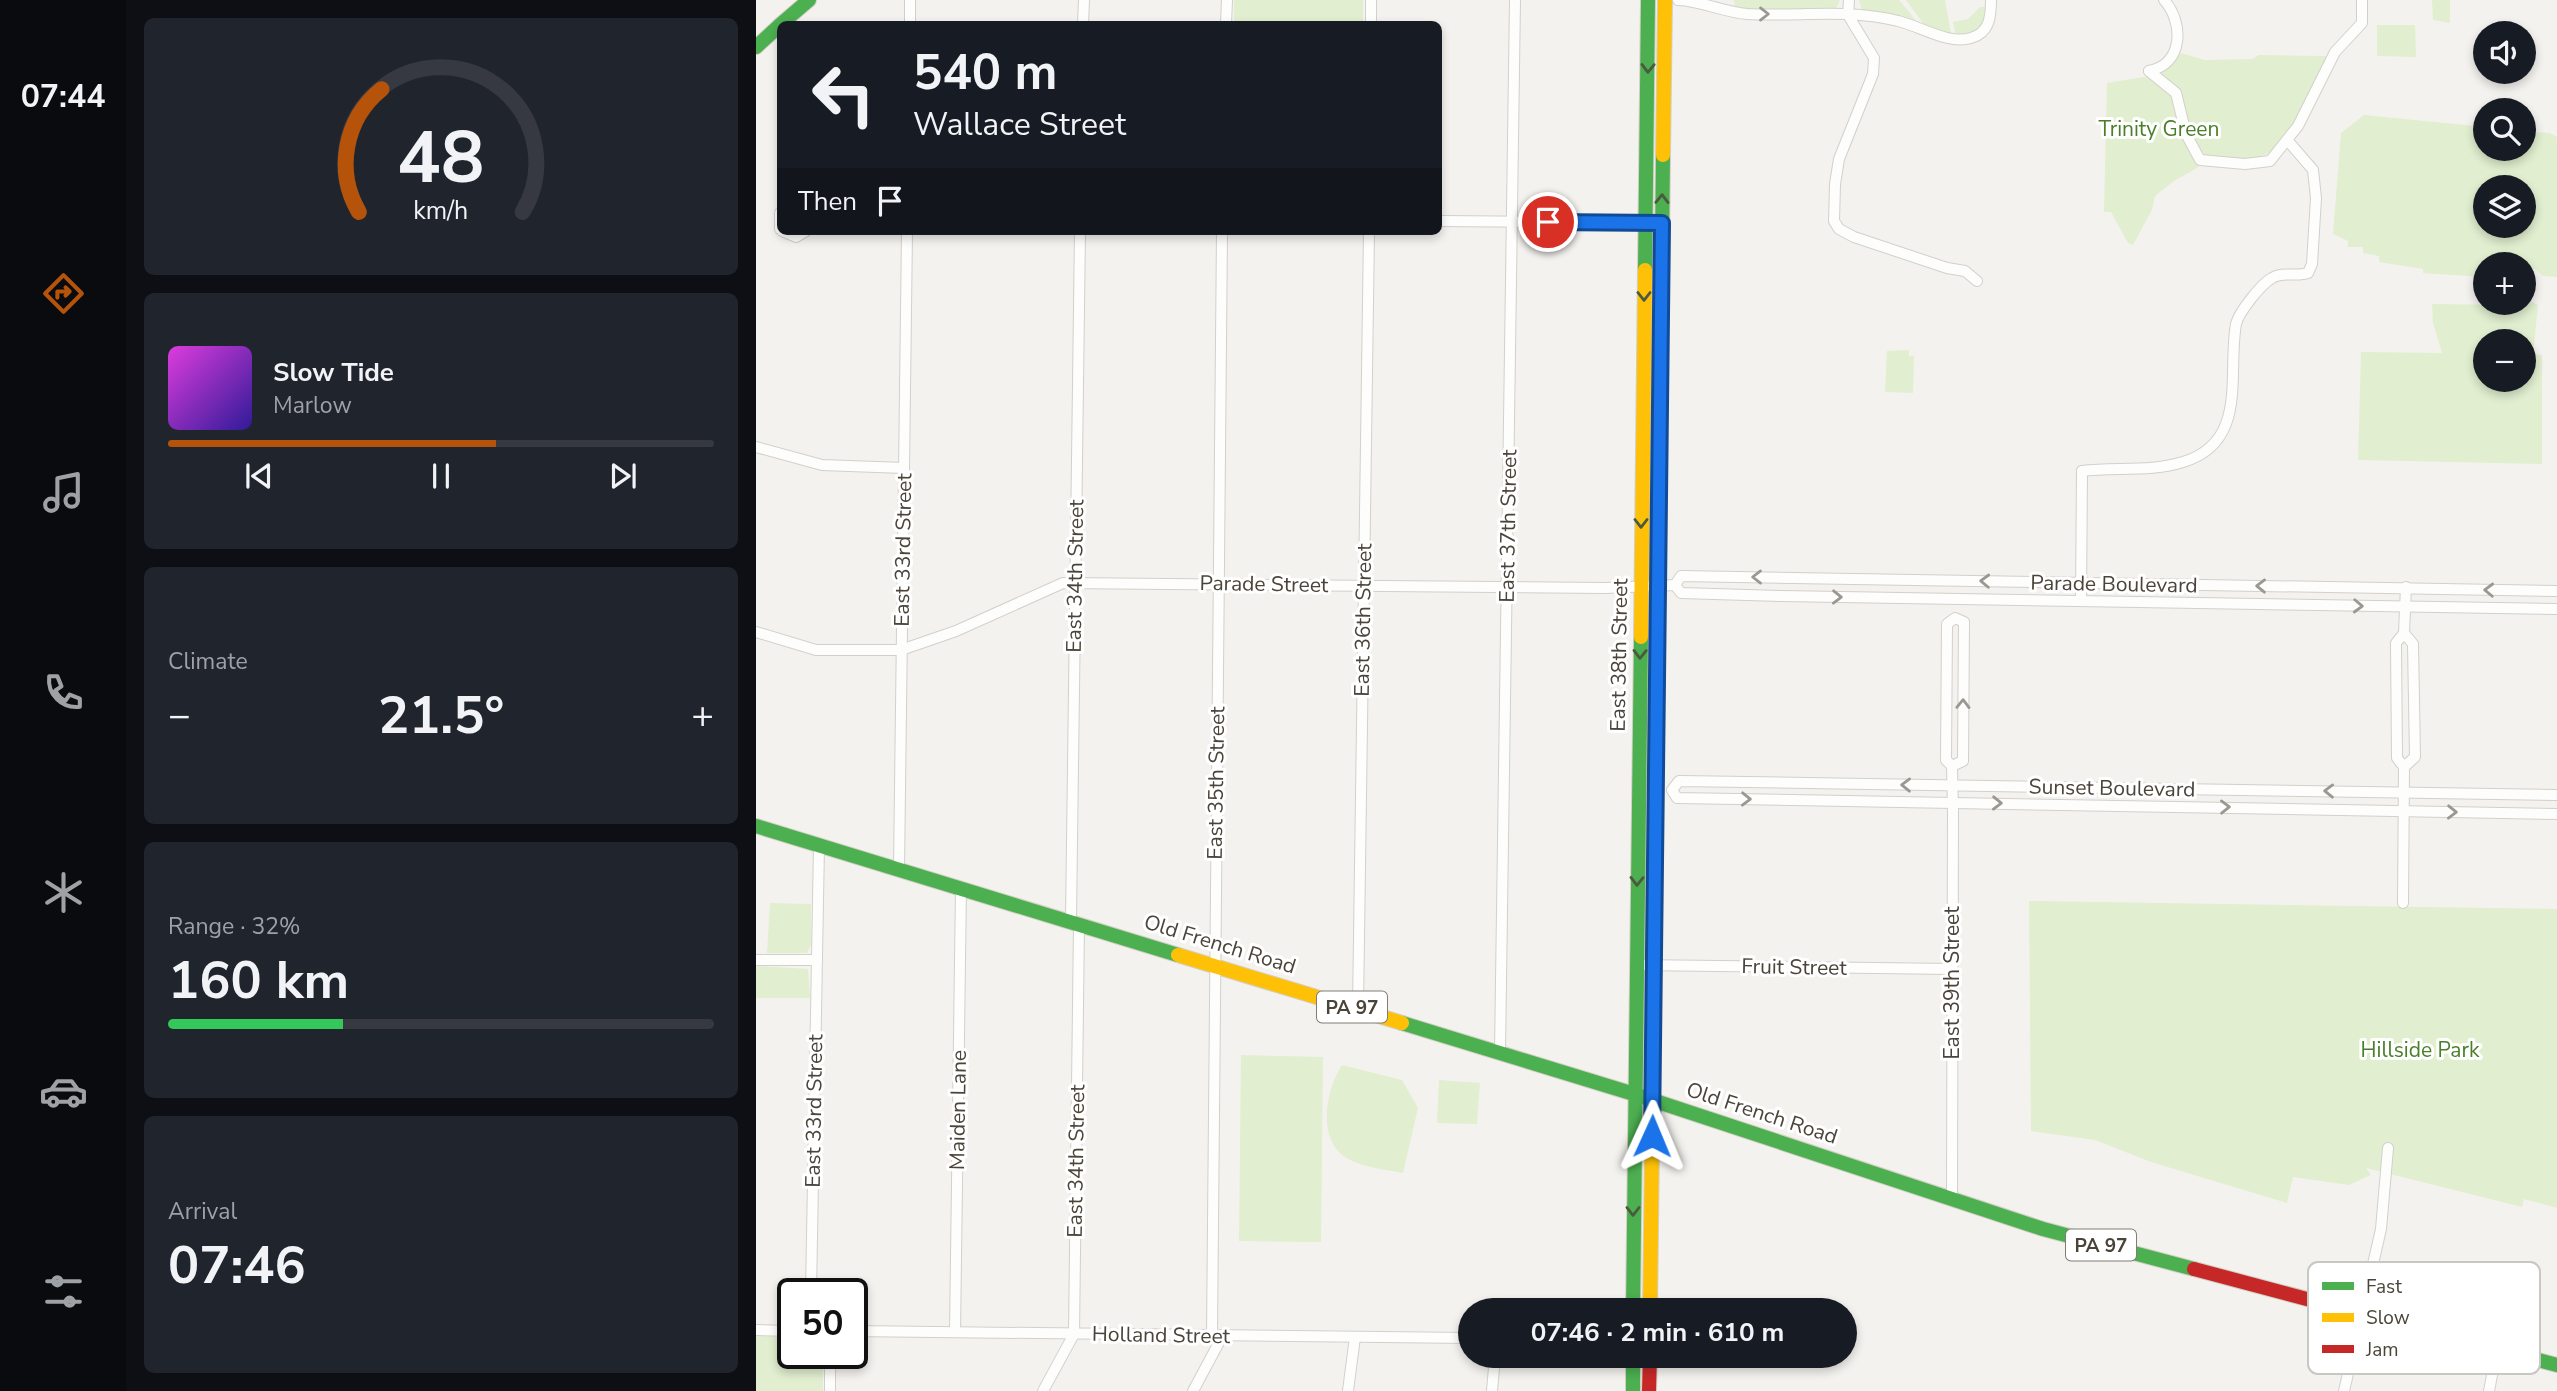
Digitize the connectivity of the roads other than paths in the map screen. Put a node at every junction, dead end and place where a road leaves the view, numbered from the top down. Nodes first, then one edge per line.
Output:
1 (809, 0) edge
2 (910, 0) edge
3 (1084, 0) edge
4 (1227, 0) edge
5 (1371, 0) edge
6 (1515, 0) edge
7 (1648, 0) edge
8 (1665, 0) edge
9 (1678, 0) edge
10 (1699, 0) edge
11 (1849, 0) edge
12 (1991, 0) edge
13 (2164, 0) edge
14 (2362, 0) edge
15 (1848, 15) junction
16 (785, 21) edge
17 (910, 21) edge
18 (1083, 21) edge
19 (1226, 21) edge
20 (1371, 21) edge
21 (777, 29) edge
22 (756, 47) edge
23 (2288, 141) junction
24 (1442, 221) edge
25 (1512, 222) junction
26 (1645, 223) junction
27 (1662, 223) junction
28 (907, 235) edge
29 (1080, 235) edge
30 (1222, 235) edge
31 (1369, 235) edge
32 (1977, 281) dead end
33 (756, 447) edge
34 (904, 468) junction
35 (1955, 581) junction
36 (1076, 582) junction
37 (1219, 583) junction
38 (2081, 583) junction
39 (1364, 585) junction
40 (1657, 585) junction
41 (1675, 585) junction
42 (1507, 586) junction
43 (1641, 586) junction
44 (2406, 587) junction
45 (2557, 590) edge
46 (1955, 600) junction
47 (2081, 601) junction
48 (2406, 607) junction
49 (2557, 609) edge
50 (1955, 618) junction
51 (756, 632) edge
52 (2404, 633) junction
53 (901, 650) junction
54 (1952, 766) junction
55 (2404, 767) junction
56 (1952, 786) junction
57 (1639, 788) junction
58 (1655, 789) junction
59 (1672, 790) junction
60 (2403, 792) junction
61 (2557, 795) edge
62 (1953, 802) junction
63 (2402, 811) junction
64 (2557, 814) edge
65 (756, 826) edge
66 (819, 845) junction
67 (899, 869) junction
68 (961, 888) junction
69 (2403, 903) dead end
70 (1075, 922) junction
71 (756, 960) edge
72 (817, 960) junction
73 (1215, 964) junction
74 (1636, 965) junction
75 (1653, 966) junction
76 (1952, 969) junction
77 (1358, 1008) junction
78 (1500, 1052) junction
79 (1634, 1094) junction
80 (1652, 1100) junction
81 (2388, 1148) dead end
82 (1952, 1199) junction
83 (2374, 1262) edge
84 (811, 1278) edge
85 (1633, 1298) edge
86 (1650, 1298) edge
87 (2308, 1300) edge
88 (756, 1330) edge
89 (777, 1331) edge
90 (868, 1331) edge
91 (955, 1332) junction
92 (1074, 1334) junction
93 (1217, 1335) junction
94 (1355, 1337) junction
95 (1458, 1338) edge
96 (2540, 1360) edge
97 (2557, 1365) edge
98 (1494, 1368) edge
99 (1633, 1368) edge
100 (1650, 1368) edge
101 (830, 1369) edge
102 (2348, 1374) edge
103 (830, 1391) edge
104 (1043, 1391) edge
105 (1192, 1391) edge
106 (1348, 1391) edge
107 (1492, 1391) edge
108 (1633, 1391) edge
109 (1650, 1391) edge
110 (2344, 1391) edge

1 - 16 main road
2 - 17 street
3 - 18 street
4 - 19 street
5 - 20 street
6 - 25 street, East 37th Street
7 -> 26 main road, East 38th Street
27 -> 8 main road, East 38th Street
9 - 10 street
10 -> 15 street
11 - 15 street
12 - 15 street
13 - 23 street
14 - 23 street
15 - 32 street
21 - 22 main road
23 - 38 street
24 - 25 street
25 - 26 street
25 - 42 street, East 37th Street
26 - 27 street
26 -> 43 main road, East 38th Street
27 - 40 main road, East 38th Street
28 - 34 street, East 33rd Street
29 - 36 street, East 34th Street
30 - 37 street, East 35th Street
31 - 39 street, East 36th Street
33 - 34 street
34 - 53 street, East 33rd Street
38 -> 35 street, Parade Boulevard
35 -> 41 street, Parade Boulevard
35 - 46 street, East 39th Street
36 - 37 street, Parade Street
36 - 53 street, Parade Street
36 - 70 street, East 34th Street
37 - 39 street, Parade Street
37 - 73 street, East 35th Street
44 -> 38 street, Parade Boulevard
38 - 47 street
39 - 42 street, Parade Street
39 - 77 street, East 36th Street
40 - 41 street, Parade Boulevard
40 - 43 street, Parade Boulevard
40 - 58 main road, East 38th Street
41 -> 46 street, Parade Boulevard
42 - 43 street, Parade Street
42 - 78 street, East 37th Street
43 -> 57 main road, East 38th Street
45 -> 44 street, Parade Boulevard
44 - 48 street
46 - 47 street, Parade Boulevard
46 - 50 street, East 39th Street
47 -> 48 street, Parade Boulevard
48 - 49 street, Parade Boulevard
48 - 52 street
50 - 54 street, East 39th Street
54 -> 50 street, East 39th Street
51 - 53 street, Parade Street
52 - 55 street
52 - 55 street
53 - 67 street, East 33rd Street
54 - 56 street, East 39th Street
55 - 60 street
56 -> 59 street, Sunset Boulevard
60 -> 56 street, Sunset Boulevard
56 - 62 street, East 39th Street
57 - 58 street, Sunset Boulevard
57 -> 74 main road, East 38th Street
58 - 59 street, Sunset Boulevard
58 - 75 main road, East 38th Street
59 -> 62 street, Sunset Boulevard
60 - 61 street, Sunset Boulevard
60 - 63 street
62 -> 63 street, Sunset Boulevard
62 - 76 street, East 39th Street
63 -> 64 street, Sunset Boulevard
63 - 69 street
65 - 66 main road, Old French Road / PA 97
66 - 67 main road, Old French Road / PA 97
66 - 72 street, East 33rd Street
67 - 68 main road, Old French Road / PA 97
68 - 70 main road, Old French Road / PA 97
68 - 91 street, Maiden Lane
70 - 73 main road, Old French Road / PA 97
70 - 92 street, East 34th Street
71 - 72 street
72 - 84 street, East 33rd Street
73 - 77 main road, Old French Road / PA 97
73 - 93 street, East 35th Street
74 - 75 street, Fruit Street
74 - 79 main road, East 38th Street
75 - 76 street, Fruit Street
75 - 80 main road, East 38th Street
76 - 82 street, East 39th Street
77 - 78 main road, Old French Road / PA 97
78 - 79 main road, Old French Road / PA 97
79 - 80 main road, Old French Road / PA 97
79 -> 85 main road, East 38th Street
80 - 82 main road, Old French Road / PA 97
80 - 86 main road, East 38th Street
81 - 83 street
82 - 87 main road, Old French Road / PA 97
88 - 89 street
90 - 91 street, Holland Street
91 - 92 street, Holland Street
92 - 93 street, Holland Street
92 - 104 street, East 34th Street
93 - 94 street, Holland Street
93 - 105 street, East 35th Street
94 - 95 street, Holland Street
94 - 106 street
96 - 97 main road, Old French Road / PA 97
98 - 107 street
99 - 108 main road
100 - 109 main road
101 - 103 street
102 - 110 street

